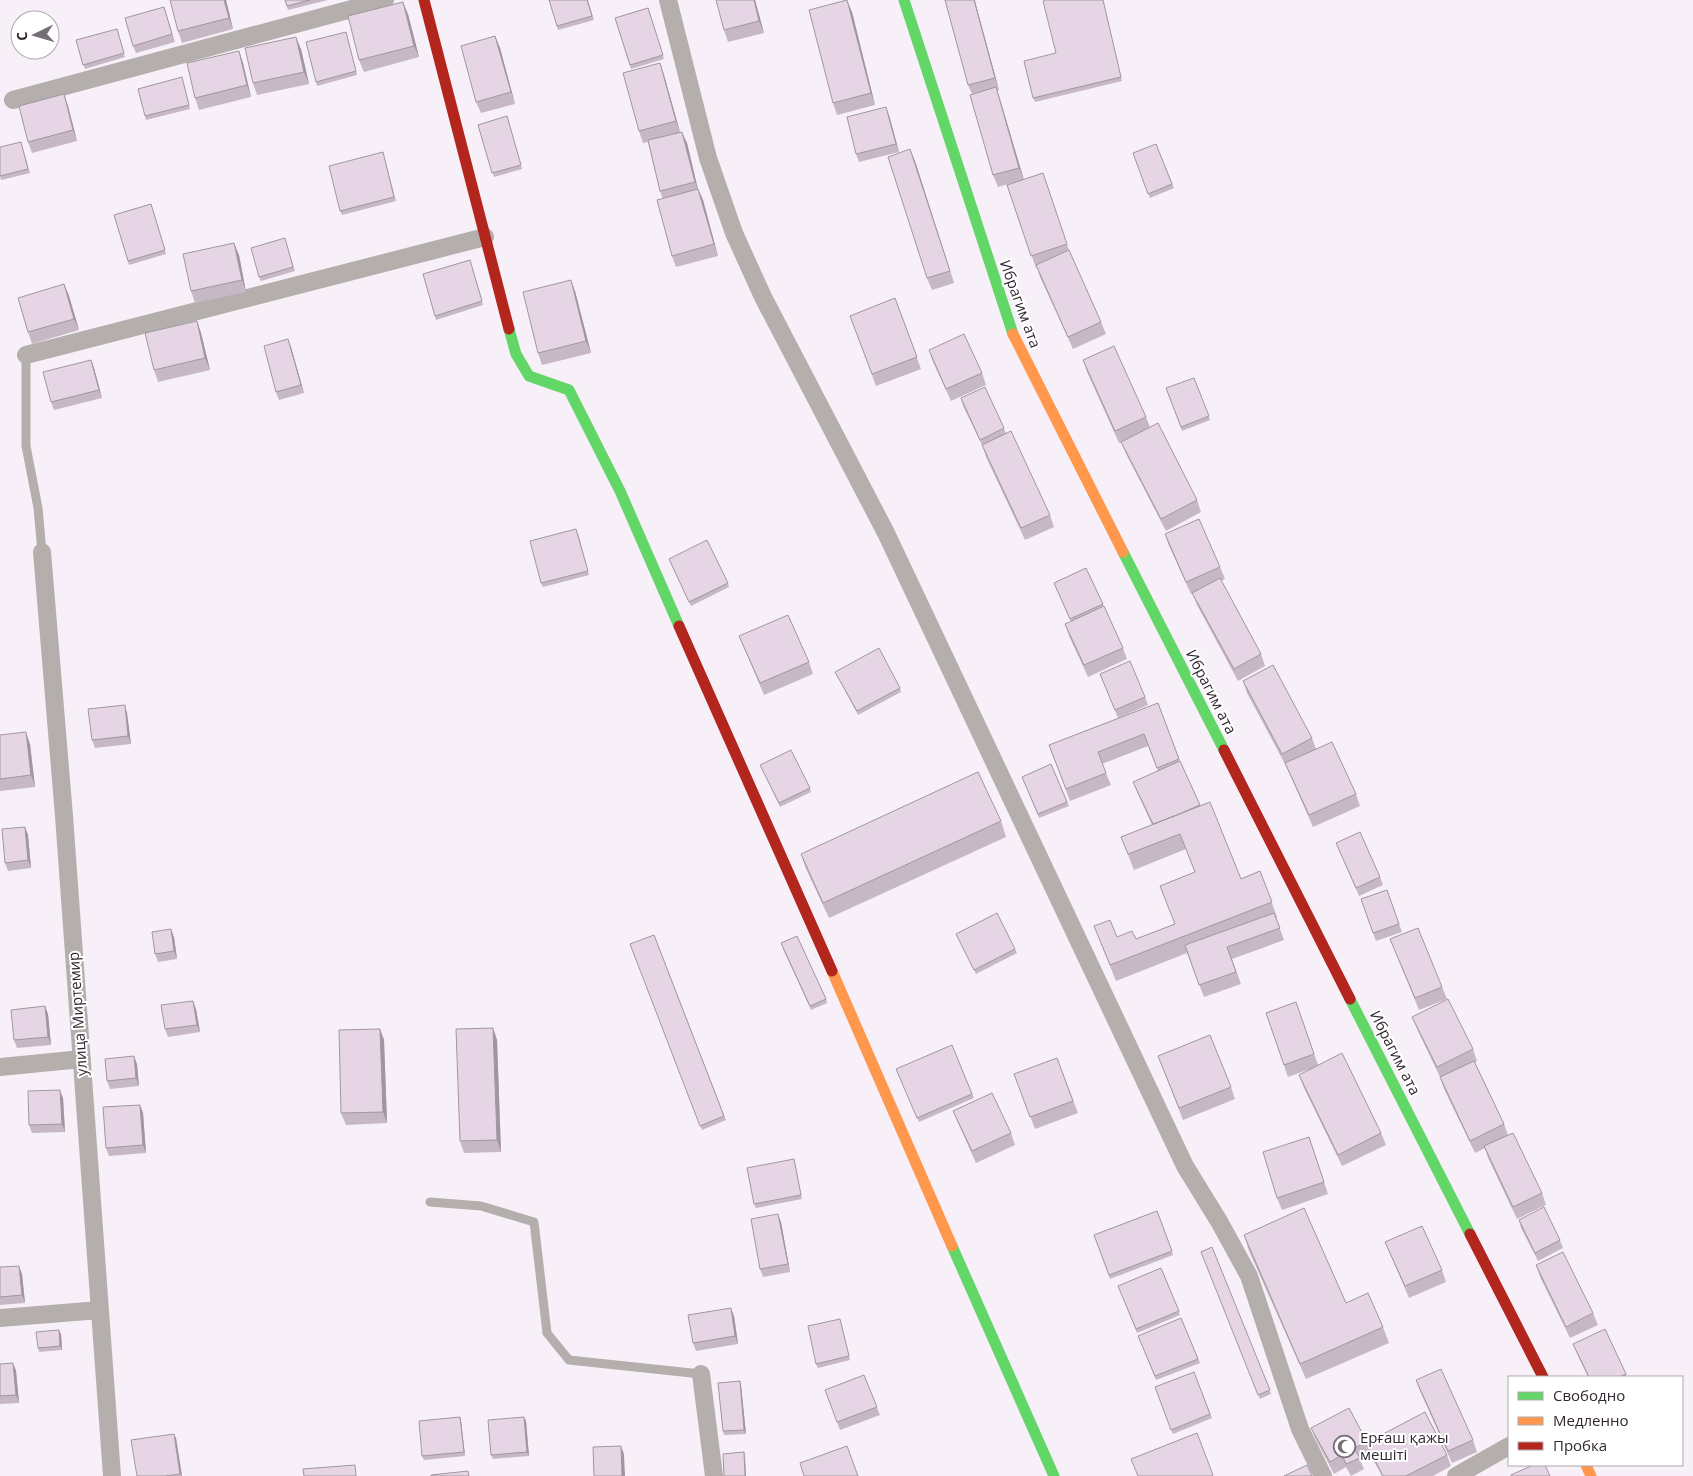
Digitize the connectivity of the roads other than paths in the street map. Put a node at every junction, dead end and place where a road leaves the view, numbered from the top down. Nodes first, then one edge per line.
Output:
1 (385, 0) edge
2 (424, 0) edge
3 (668, 0) edge
4 (904, 0) edge
5 (14, 100) dead end
6 (485, 237) junction
7 (26, 355) joint
8 (42, 552) joint
9 (82, 1060) junction
10 (0, 1067) edge
11 (430, 1202) dead end
12 (100, 1310) junction
13 (0, 1318) edge
14 (701, 1374) joint
15 (1542, 1376) edge
16 (1508, 1447) edge
17 (112, 1476) edge
18 (714, 1476) edge
19 (1054, 1476) edge
20 (1323, 1476) edge
21 (1456, 1476) edge

1 - 5 street
2 - 6 street
3 - 20 street
4 - 15 street, Ибрагим ата
6 - 7 street
6 - 19 street
7 - 8 lane
8 - 9 street, улица Миртемир
9 - 10 street
9 - 12 street, улица Миртемир
11 - 14 lane
12 - 13 street
12 - 17 street, улица Миртемир
14 - 18 street
16 - 21 street

